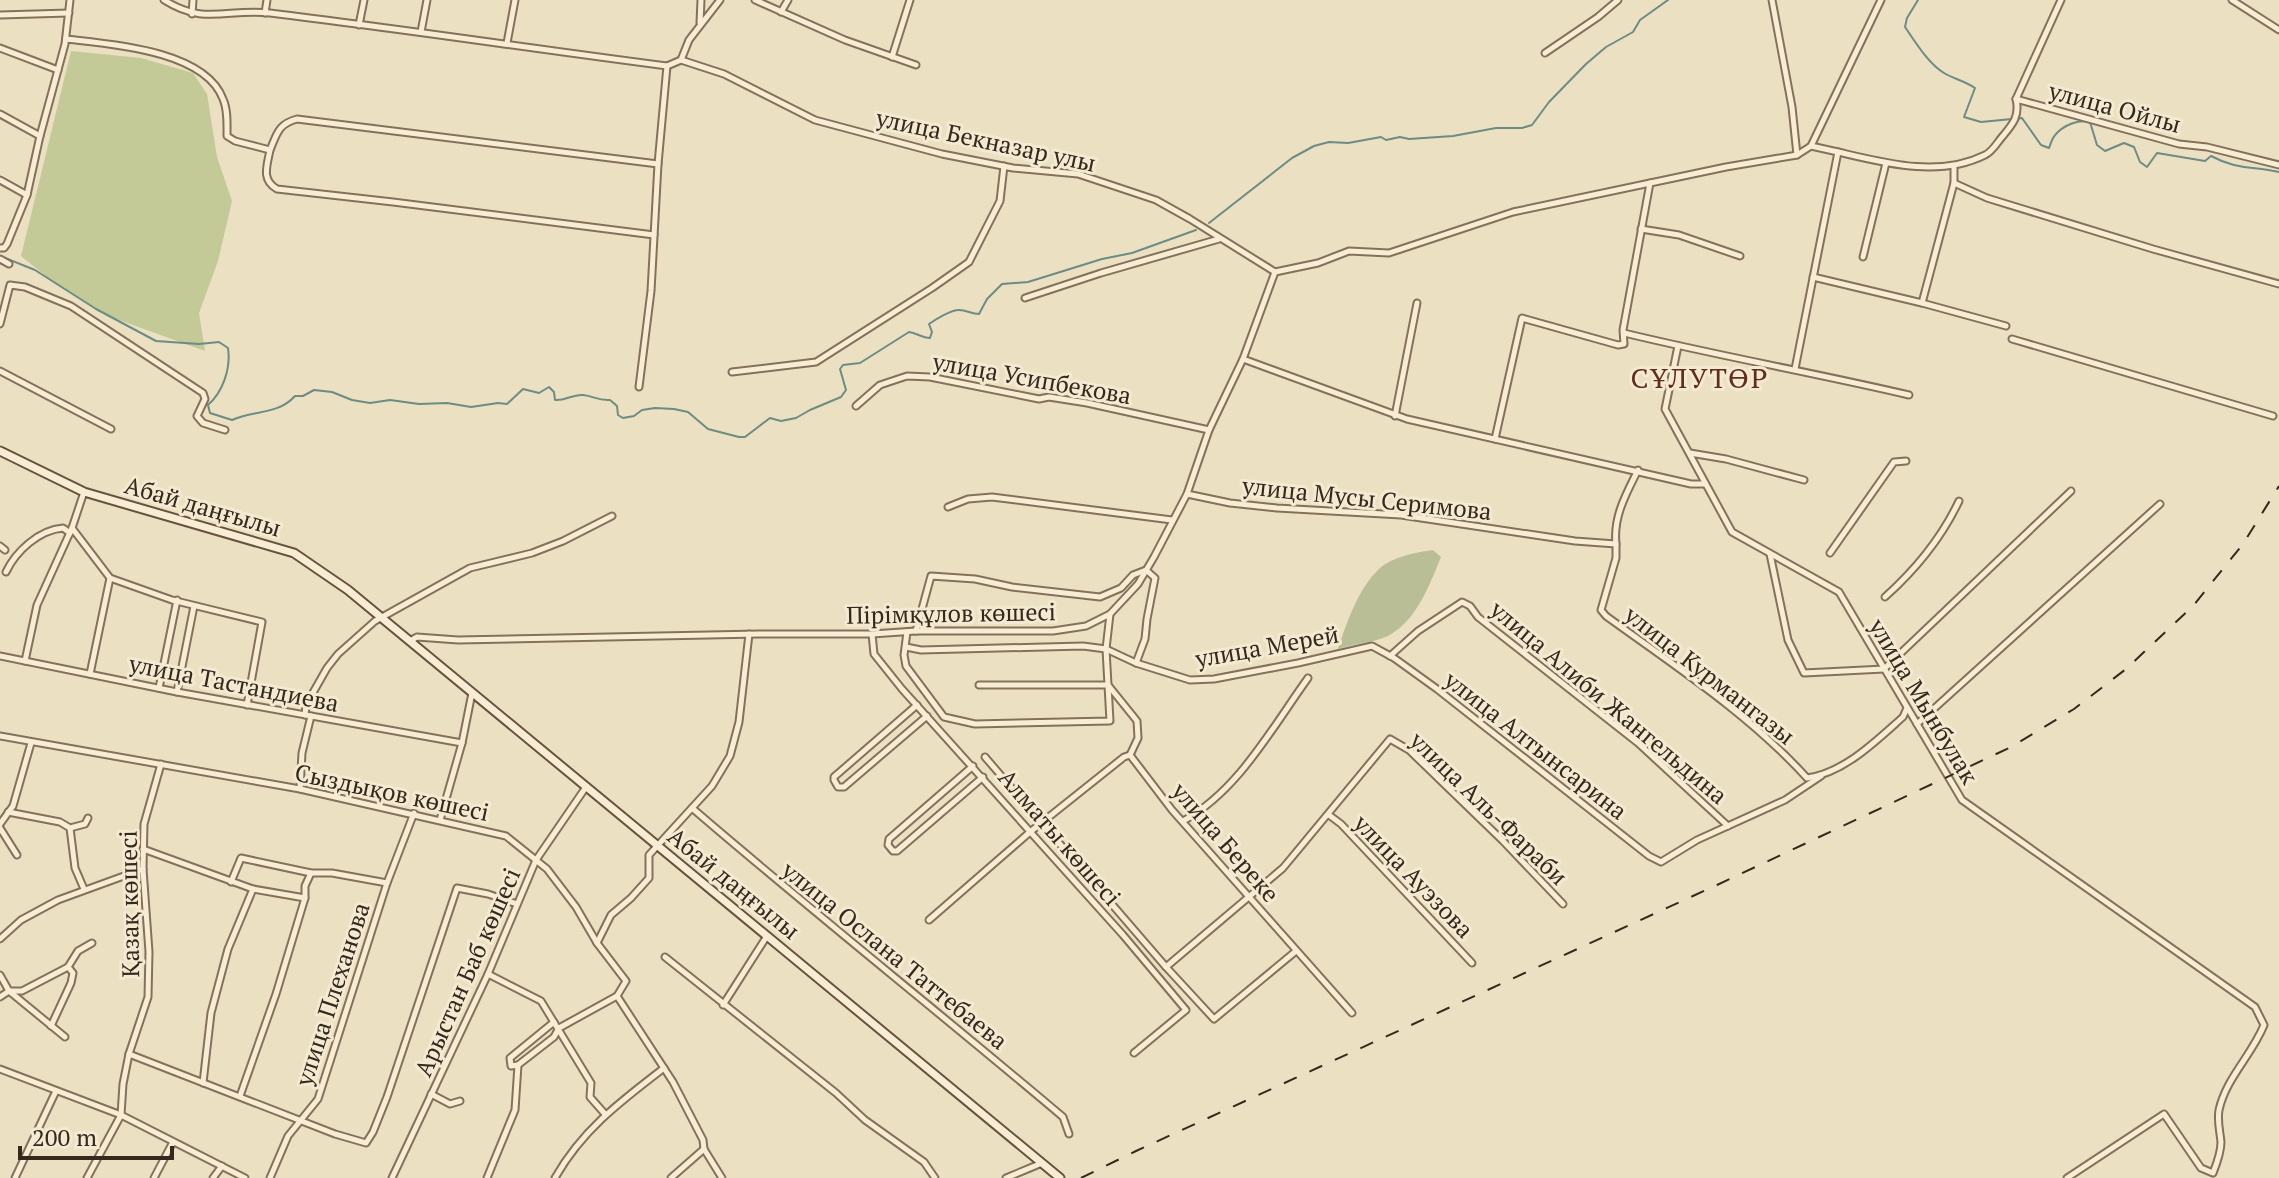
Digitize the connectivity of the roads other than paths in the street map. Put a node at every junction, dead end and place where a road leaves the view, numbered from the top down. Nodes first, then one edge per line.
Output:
1 (70, 0) edge
2 (164, 0) edge
3 (193, 0) edge
4 (267, 0) edge
5 (364, 0) edge
6 (427, 0) edge
7 (515, 0) edge
8 (701, 0) edge
9 (720, 0) edge
10 (755, 0) edge
11 (788, 0) edge
12 (910, 0) edge
13 (1618, 0) edge
14 (1772, 0) edge
15 (1881, 0) edge
16 (2061, 0) edge
17 (2232, 0) edge
18 (781, 12) junction
19 (69, 13) junction
20 (265, 13) junction
21 (192, 14) junction
22 (0, 15) edge
23 (700, 24) junction
24 (359, 25) junction
25 (2279, 30) edge
26 (421, 32) junction
27 (66, 39) junction
28 (507, 43) junction
29 (0, 48) edge
30 (1545, 53) dead end
31 (892, 57) junction
32 (681, 60) junction
33 (916, 65) dead end
34 (667, 66) junction
35 (58, 70) junction
36 (2016, 99) junction
37 (0, 114) edge
38 (40, 136) junction
39 (1811, 146) junction
40 (270, 150) junction
41 (1838, 152) junction
42 (1797, 155) junction
43 (1886, 163) junction
44 (658, 164) junction
45 (2279, 165) edge
46 (1004, 166) junction
47 (1954, 166) junction
48 (0, 180) edge
49 (1650, 183) junction
50 (1954, 183) junction
51 (27, 195) junction
52 (1641, 229) junction
53 (654, 235) junction
54 (1220, 239) junction
55 (0, 248) edge
56 (1740, 256) dead end
57 (1863, 257) dead end
58 (0, 259) edge
59 (9, 264) dead end
60 (1275, 272) junction
61 (1813, 277) junction
62 (2279, 284) edge
63 (1025, 298) dead end
64 (1417, 303) dead end
65 (1922, 303) junction
66 (0, 324) edge
67 (2006, 326) dead end
68 (1624, 333) junction
69 (2012, 339) dead end
70 (1678, 346) junction
71 (1243, 359) junction
72 (1795, 369) junction
73 (0, 371) edge
74 (732, 372) dead end
75 (639, 387) dead end
76 (1909, 395) dead end
77 (856, 406) dead end
78 (1395, 416) junction
79 (2273, 416) dead end
80 (111, 429) dead end
81 (225, 430) dead end
82 (1209, 430) junction
83 (1495, 439) junction
84 (0, 451) edge
85 (1689, 453) junction
86 (1906, 461) dead end
87 (1638, 470) junction
88 (1804, 480) dead end
89 (1705, 484) junction
90 (2071, 491) dead end
91 (84, 492) junction
92 (1187, 494) junction
93 (1959, 501) dead end
94 (2160, 504) dead end
95 (948, 507) dead end
96 (612, 516) dead end
97 (1172, 520) junction
98 (71, 531) junction
99 (1616, 544) junction
100 (1830, 553) dead end
101 (1770, 554) junction
102 (1146, 570) junction
103 (6, 572) dead end
104 (110, 578) junction
105 (1885, 597) dead end
106 (177, 600) junction
107 (194, 606) junction
108 (1110, 614) junction
109 (383, 618) junction
110 (916, 631) junction
111 (907, 632) junction
112 (749, 634) junction
113 (872, 634) junction
114 (409, 641) junction
115 (906, 647) junction
116 (1106, 649) junction
117 (0, 656) edge
118 (1390, 656) junction
119 (25, 661) junction
120 (1136, 663) junction
121 (1884, 669) junction
122 (90, 674) junction
123 (1308, 678) dead end
124 (979, 685) dead end
125 (1108, 685) junction
126 (159, 688) junction
127 (177, 692) junction
128 (472, 693) junction
129 (247, 705) junction
130 (917, 705) junction
131 (1907, 708) junction
132 (308, 716) junction
133 (927, 716) junction
134 (1917, 724) junction
135 (0, 736) edge
136 (31, 743) junction
137 (462, 743) junction
138 (1130, 755) junction
139 (985, 757) dead end
140 (161, 764) junction
141 (973, 766) junction
142 (1821, 776) junction
143 (983, 777) junction
144 (586, 787) junction
145 (300, 789) junction
146 (692, 808) junction
147 (8, 812) junction
148 (414, 813) junction
149 (1329, 815) junction
150 (88, 818) dead end
151 (440, 820) junction
152 (1183, 821) junction
153 (1040, 823) junction
154 (0, 826) edge
155 (1728, 826) junction
156 (70, 828) junction
157 (1030, 832) junction
158 (657, 846) junction
159 (143, 849) junction
160 (17, 855) dead end
161 (536, 860) junction
162 (143, 869) junction
163 (311, 873) junction
164 (231, 882) junction
165 (387, 883) junction
166 (84, 889) junction
167 (253, 889) junction
168 (1248, 895) junction
169 (305, 898) junction
170 (517, 904) junction
171 (1563, 904) dead end
172 (929, 920) dead end
173 (767, 936) junction
174 (0, 939) edge
175 (92, 943) dead end
176 (597, 943) junction
177 (1296, 951) junction
178 (665, 957) dead end
179 (1472, 963) dead end
180 (68, 967) junction
181 (1166, 967) junction
182 (488, 974) junction
183 (0, 975) edge
184 (9, 991) junction
185 (617, 996) junction
186 (0, 997) edge
187 (723, 1005) junction
188 (1352, 1013) dead end
189 (554, 1022) junction
190 (51, 1026) junction
191 (559, 1028) junction
192 (65, 1037) dead end
193 (1134, 1053) dead end
194 (129, 1054) junction
195 (518, 1065) junction
196 (664, 1068) junction
197 (0, 1069) edge
198 (203, 1083) junction
199 (56, 1091) junction
200 (431, 1094) junction
201 (240, 1096) junction
202 (460, 1101) dead end
203 (605, 1114) junction
204 (121, 1115) junction
205 (301, 1120) junction
206 (1069, 1134) dead end
207 (173, 1142) junction
208 (704, 1149) junction
209 (1043, 1163) junction
210 (222, 1166) junction
211 (15, 1178) edge
212 (87, 1178) edge
213 (154, 1178) edge
214 (213, 1178) edge
215 (245, 1178) edge
216 (270, 1178) edge
217 (392, 1178) edge
218 (487, 1178) edge
219 (555, 1178) edge
220 (671, 1178) edge
221 (722, 1178) edge
222 (935, 1178) edge
223 (1006, 1178) edge
224 (1060, 1178) edge
225 (2067, 1178) edge

1 - 19 street
2 - 21 street
3 - 21 street
4 - 20 street
5 - 24 street
6 - 26 street
7 - 28 street
8 - 23 street
9 - 23 street
10 - 18 street
11 - 18 street
12 - 31 street
13 - 30 street
14 - 42 street
15 - 39 street
16 - 36 street
17 - 25 street
18 - 31 street
19 - 22 street
19 - 27 street
20 - 21 street
20 - 24 street
23 - 32 street
24 - 26 street
26 - 28 street
27 - 35 street
27 - 40 street
28 - 34 street
29 - 35 street
31 - 33 street
32 - 34 street
32 - 46 street, улица Бекназар улы
34 - 44 street
35 - 38 street
36 - 45 street, улица Ойлы
36 - 47 street, улица Ойлы
37 - 38 street
38 - 51 street
39 - 41 street, улица Ойлы
39 - 42 street
40 - 44 street
40 - 53 street
41 - 43 street, улица Ойлы
41 - 61 street
42 - 49 street
43 - 47 street, улица Ойлы
43 - 57 street
44 - 53 street
46 - 54 street, улица Бекназар улы
46 - 74 street
47 - 50 street
48 - 51 street
49 - 52 street
49 - 60 street
50 - 62 street
50 - 65 street
51 - 55 street
52 - 56 street
52 - 68 street
53 - 75 street
54 - 60 street, улица Бекназар улы
54 - 63 street
58 - 59 street
60 - 71 street, Пірімқұлов көшесі
61 - 65 street
61 - 72 street
64 - 78 street
65 - 67 street
66 - 81 street
68 - 70 street
68 - 83 street
69 - 79 street
70 - 72 street
70 - 85 street, улица Мынбулак
71 - 78 street
71 - 82 street, Пірімқұлов көшесі
72 - 76 street
73 - 80 street
77 - 82 street, улица Усипбекова
78 - 83 street
82 - 92 street, Пірімқұлов көшесі
83 - 87 street
84 - 91 street, Абай даңғылы
85 - 88 street
85 - 89 street, улица Мынбулак
86 - 100 street
87 - 89 street
87 - 99 street
89 - 101 street, улица Мынбулак
90 - 121 street
91 - 98 street
91 - 109 street, Абай даңғылы
92 - 97 street, Пірімқұлов көшесі
92 - 99 street, улица Мусы Серимова
93 - 105 street
94 - 134 street
95 - 97 street
96 - 109 street
97 - 102 street, Пірімқұлов көшесі
98 - 103 street
98 - 104 street
98 - 119 street
99 - 142 street, улица Курмангазы
101 - 121 street, улица Мынбулак
101 - 121 street
102 - 108 street, Пірімқұлов көшесі
102 - 110 street
102 - 120 street
104 - 106 street
104 - 122 street
106 - 107 street
106 - 126 street
107 - 127 street
107 - 129 street
108 - 110 street, Пірімқұлов көшесі
108 - 116 street
109 - 114 street, Абай даңғылы
109 - 132 street
110 - 111 street, Пірімқұлов көшесі
111 - 113 street, Пірімқұлов көшесі
111 - 115 street
112 - 113 street, Пірімқұлов көшесі
112 - 114 street, Пірімқұлов көшесі
112 - 146 street
113 - 130 street, Алматы көшесі
114 - 128 street, Абай даңғылы
115 - 116 street
115 - 125 street
116 - 120 street, улица Мерей
116 - 125 street
117 - 119 street, улица Тастандиева
118 - 120 street, улица Мерей
118 - 155 street, улица Алтынсарина
118 - 155 street, улица Алиби Жангельдина
119 - 122 street, улица Тастандиева
121 - 131 street, улица Мынбулак
122 - 126 street, улица Тастандиева
123 - 152 street
124 - 125 street
125 - 138 street
126 - 127 street, улица Тастандиева
127 - 129 street, улица Тастандиева
128 - 137 street
128 - 144 street, Абай даңғылы
129 - 132 street, улица Тастандиева
130 - 133 street, Алматы көшесі
130 - 133 street
131 - 134 street, улица Мынбулак
131 - 142 street
132 - 137 street, улица Тастандиева
132 - 145 street
133 - 141 street, Алматы көшесі
134 - 225 street, улица Мынбулак
135 - 136 street, Сыздықов көшесі
136 - 140 street, Сыздықов көшесі
136 - 147 street
137 - 151 street
138 - 152 street, улица Береке
138 - 153 street
139 - 153 street
140 - 145 street, Сыздықов көшесі
140 - 159 street, Қазақ көшесі
141 - 143 street, Алматы көшесі
141 - 143 street
142 - 155 street
143 - 157 street, Алматы көшесі
144 - 158 street, Абай даңғылы
144 - 161 street, Арыстан Баб көшесі
145 - 148 street, Сыздықов көшесі
146 - 158 street
146 - 206 street, улица Ослана Таттебаева
147 - 154 street
147 - 156 street
148 - 151 street, Сыздықов көшесі
148 - 165 street, улица Плеханова
149 - 168 street
149 - 171 street, улица Аль-Фараби
149 - 179 street, улица Ауэзова
150 - 156 street
151 - 161 street, Сыздықов көшесі
152 - 168 street, улица Береке
153 - 157 street
153 - 181 street
154 - 160 street
156 - 166 street
157 - 172 street
157 - 193 street, Алматы көшесі
158 - 173 street, Абай даңғылы
158 - 176 street
159 - 162 street, Қазақ көшесі
159 - 164 street
161 - 170 street, Арыстан Баб көшесі
161 - 176 street, Сыздықов көшесі
162 - 166 street
162 - 194 street, Қазақ көшесі
163 - 164 street
163 - 165 street
163 - 169 street
164 - 167 street
165 - 205 street, улица Плеханова
166 - 174 street
167 - 169 street
167 - 198 street
168 - 177 street, улица Береке
168 - 181 street
169 - 201 street
170 - 182 street, Арыстан Баб көшесі
170 - 205 street
173 - 187 street
173 - 209 street, Абай даңғылы
175 - 180 street
176 - 185 street, Сыздықов көшесі
177 - 181 street
177 - 188 street, улица Береке
178 - 187 street
180 - 184 street
180 - 190 street
182 - 189 street
182 - 200 street, Арыстан Баб көшесі
183 - 184 street
184 - 186 street
184 - 190 street
185 - 191 street
185 - 196 street, Сыздықов көшесі
187 - 222 street
189 - 191 street
189 - 195 street
190 - 192 street
191 - 195 street
191 - 203 street
194 - 198 street
194 - 204 street, Қазақ көшесі
195 - 218 street
196 - 203 street
196 - 208 street, Сыздықов көшесі
197 - 199 street
198 - 201 street
199 - 204 street
199 - 211 street
200 - 202 street
200 - 217 street, Арыстан Баб көшесі
201 - 205 street
203 - 219 street
204 - 207 street
204 - 212 street, Қазақ көшесі
205 - 216 street, улица Плеханова
207 - 210 street
207 - 213 street
208 - 220 street
208 - 221 street, Сыздықов көшесі
209 - 223 street
209 - 224 street, Абай даңғылы
210 - 214 street
210 - 215 street

